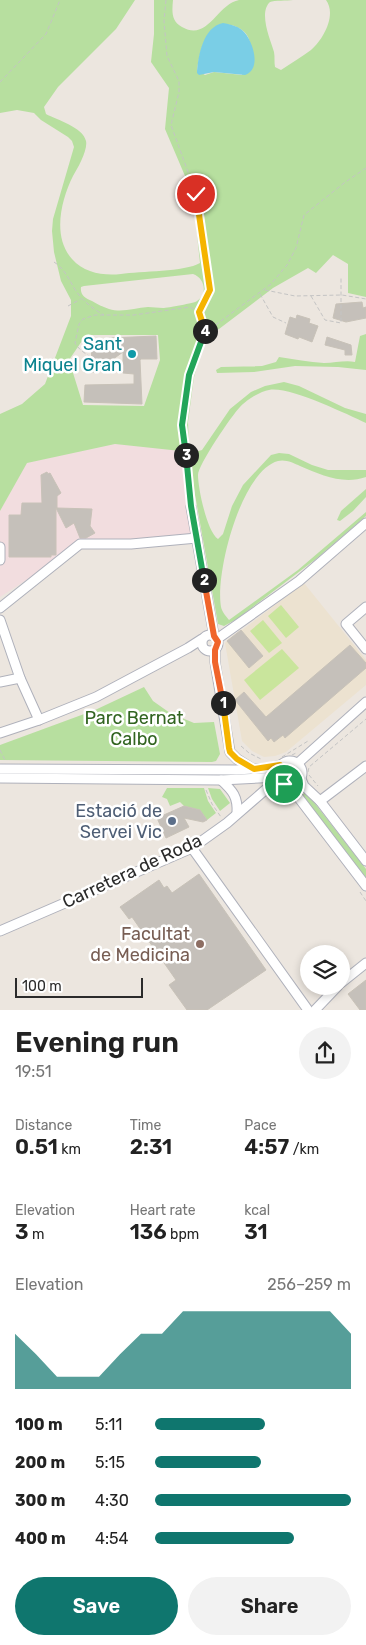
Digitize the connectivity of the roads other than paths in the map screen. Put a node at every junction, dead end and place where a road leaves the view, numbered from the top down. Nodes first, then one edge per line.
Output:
1 (191, 506) road end
2 (366, 522) edge
3 (197, 538) junction
4 (0, 547) edge
5 (0, 560) edge
6 (366, 607) edge
7 (0, 608) edge
8 (0, 620) edge
9 (210, 638) junction
10 (188, 648) junction
11 (366, 649) edge
12 (210, 650) junction
13 (20, 678) junction
14 (0, 682) edge
15 (366, 702) edge
16 (39, 720) junction
17 (0, 733) edge
18 (280, 761) junction
19 (298, 763) junction
20 (4, 766) edge
21 (366, 766) edge
22 (254, 769) junction
23 (304, 776) junction
24 (279, 777) junction
25 (0, 778) edge
26 (221, 780) junction
27 (292, 786) junction
28 (320, 801) junction
29 (237, 813) junction
30 (192, 848) junction
31 (366, 861) edge
32 (366, 886) edge
33 (0, 931) edge
34 (366, 963) edge
35 (350, 976) edge
36 (329, 995) edge
37 (308, 1010) edge
38 (315, 1010) edge

1 - 3 street
2 - 9 street
3 - 7 street
3 - 9 street
4 - 5 street
6 - 11 street
8 - 13 street
9 - 10 street
9 - 12 street
9 - 12 street
10 - 12 street
10 - 16 street
12 - 22 street
13 - 14 street
13 - 16 street
15 - 19 street
16 - 17 street
18 - 19 street
18 - 22 street
18 - 24 street
19 - 23 street
20 - 22 street
21 - 28 street
23 - 27 street
23 - 28 street
24 - 26 street
24 - 27 street
24 - 29 street, Carretera de Roda
25 - 26 street
26 - 29 street
27 - 32 street
28 - 31 street
29 - 30 street, Carretera de Roda
30 - 33 street, Carretera de Roda
30 - 37 street
34 - 35 street
36 - 38 street

